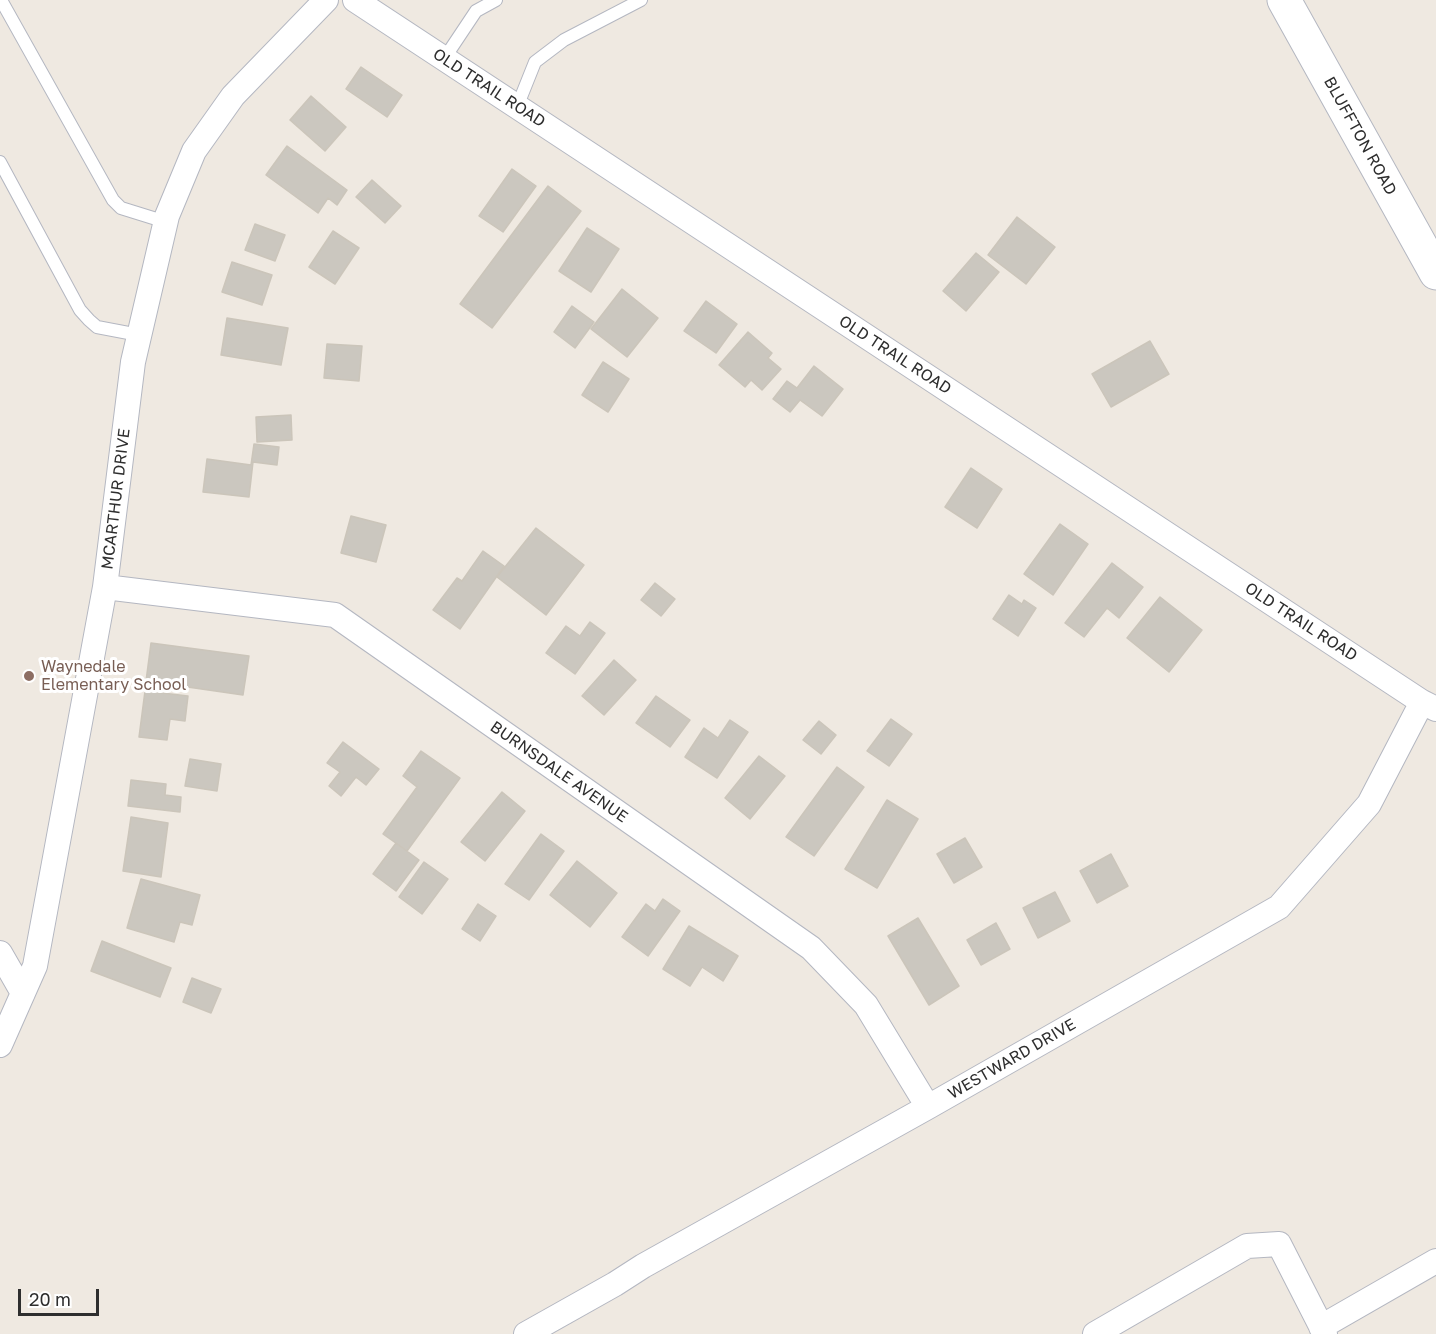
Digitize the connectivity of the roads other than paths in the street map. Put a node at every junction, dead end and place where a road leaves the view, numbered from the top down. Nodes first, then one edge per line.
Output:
1 (1, 0) edge
2 (326, 0) edge
3 (355, 0) edge
4 (496, 0) edge
5 (641, 0) edge
6 (1284, 0) edge
7 (444, 59) junction
8 (517, 107) junction
9 (0, 162) edge
10 (166, 222) junction
11 (1436, 273) edge
12 (139, 335) junction
13 (105, 587) junction
14 (1429, 706) edge
15 (0, 953) edge
16 (22, 993) junction
17 (0, 1045) edge
18 (928, 1107) junction
19 (1436, 1261) edge
20 (1323, 1330) edge
21 (526, 1334) edge
22 (1095, 1334) edge

1 - 10 lane
2 - 10 street, MCARTHUR DRIVE
3 - 7 street, OLD TRAIL ROAD
4 - 7 lane
5 - 8 lane
6 - 11 main road, BLUFFTON ROAD
7 - 8 street, OLD TRAIL ROAD
8 - 14 street, OLD TRAIL ROAD
9 - 12 lane
10 - 12 street, MCARTHUR DRIVE
12 - 13 street, MCARTHUR DRIVE
13 - 16 street, MCARTHUR DRIVE
13 - 18 street, BURNSDALE AVENUE
14 - 18 street, WESTWARD DRIVE
15 - 16 street
16 - 17 street, MCARTHUR DRIVE
18 - 21 street, WESTWARD DRIVE
19 - 20 street
20 - 22 street

